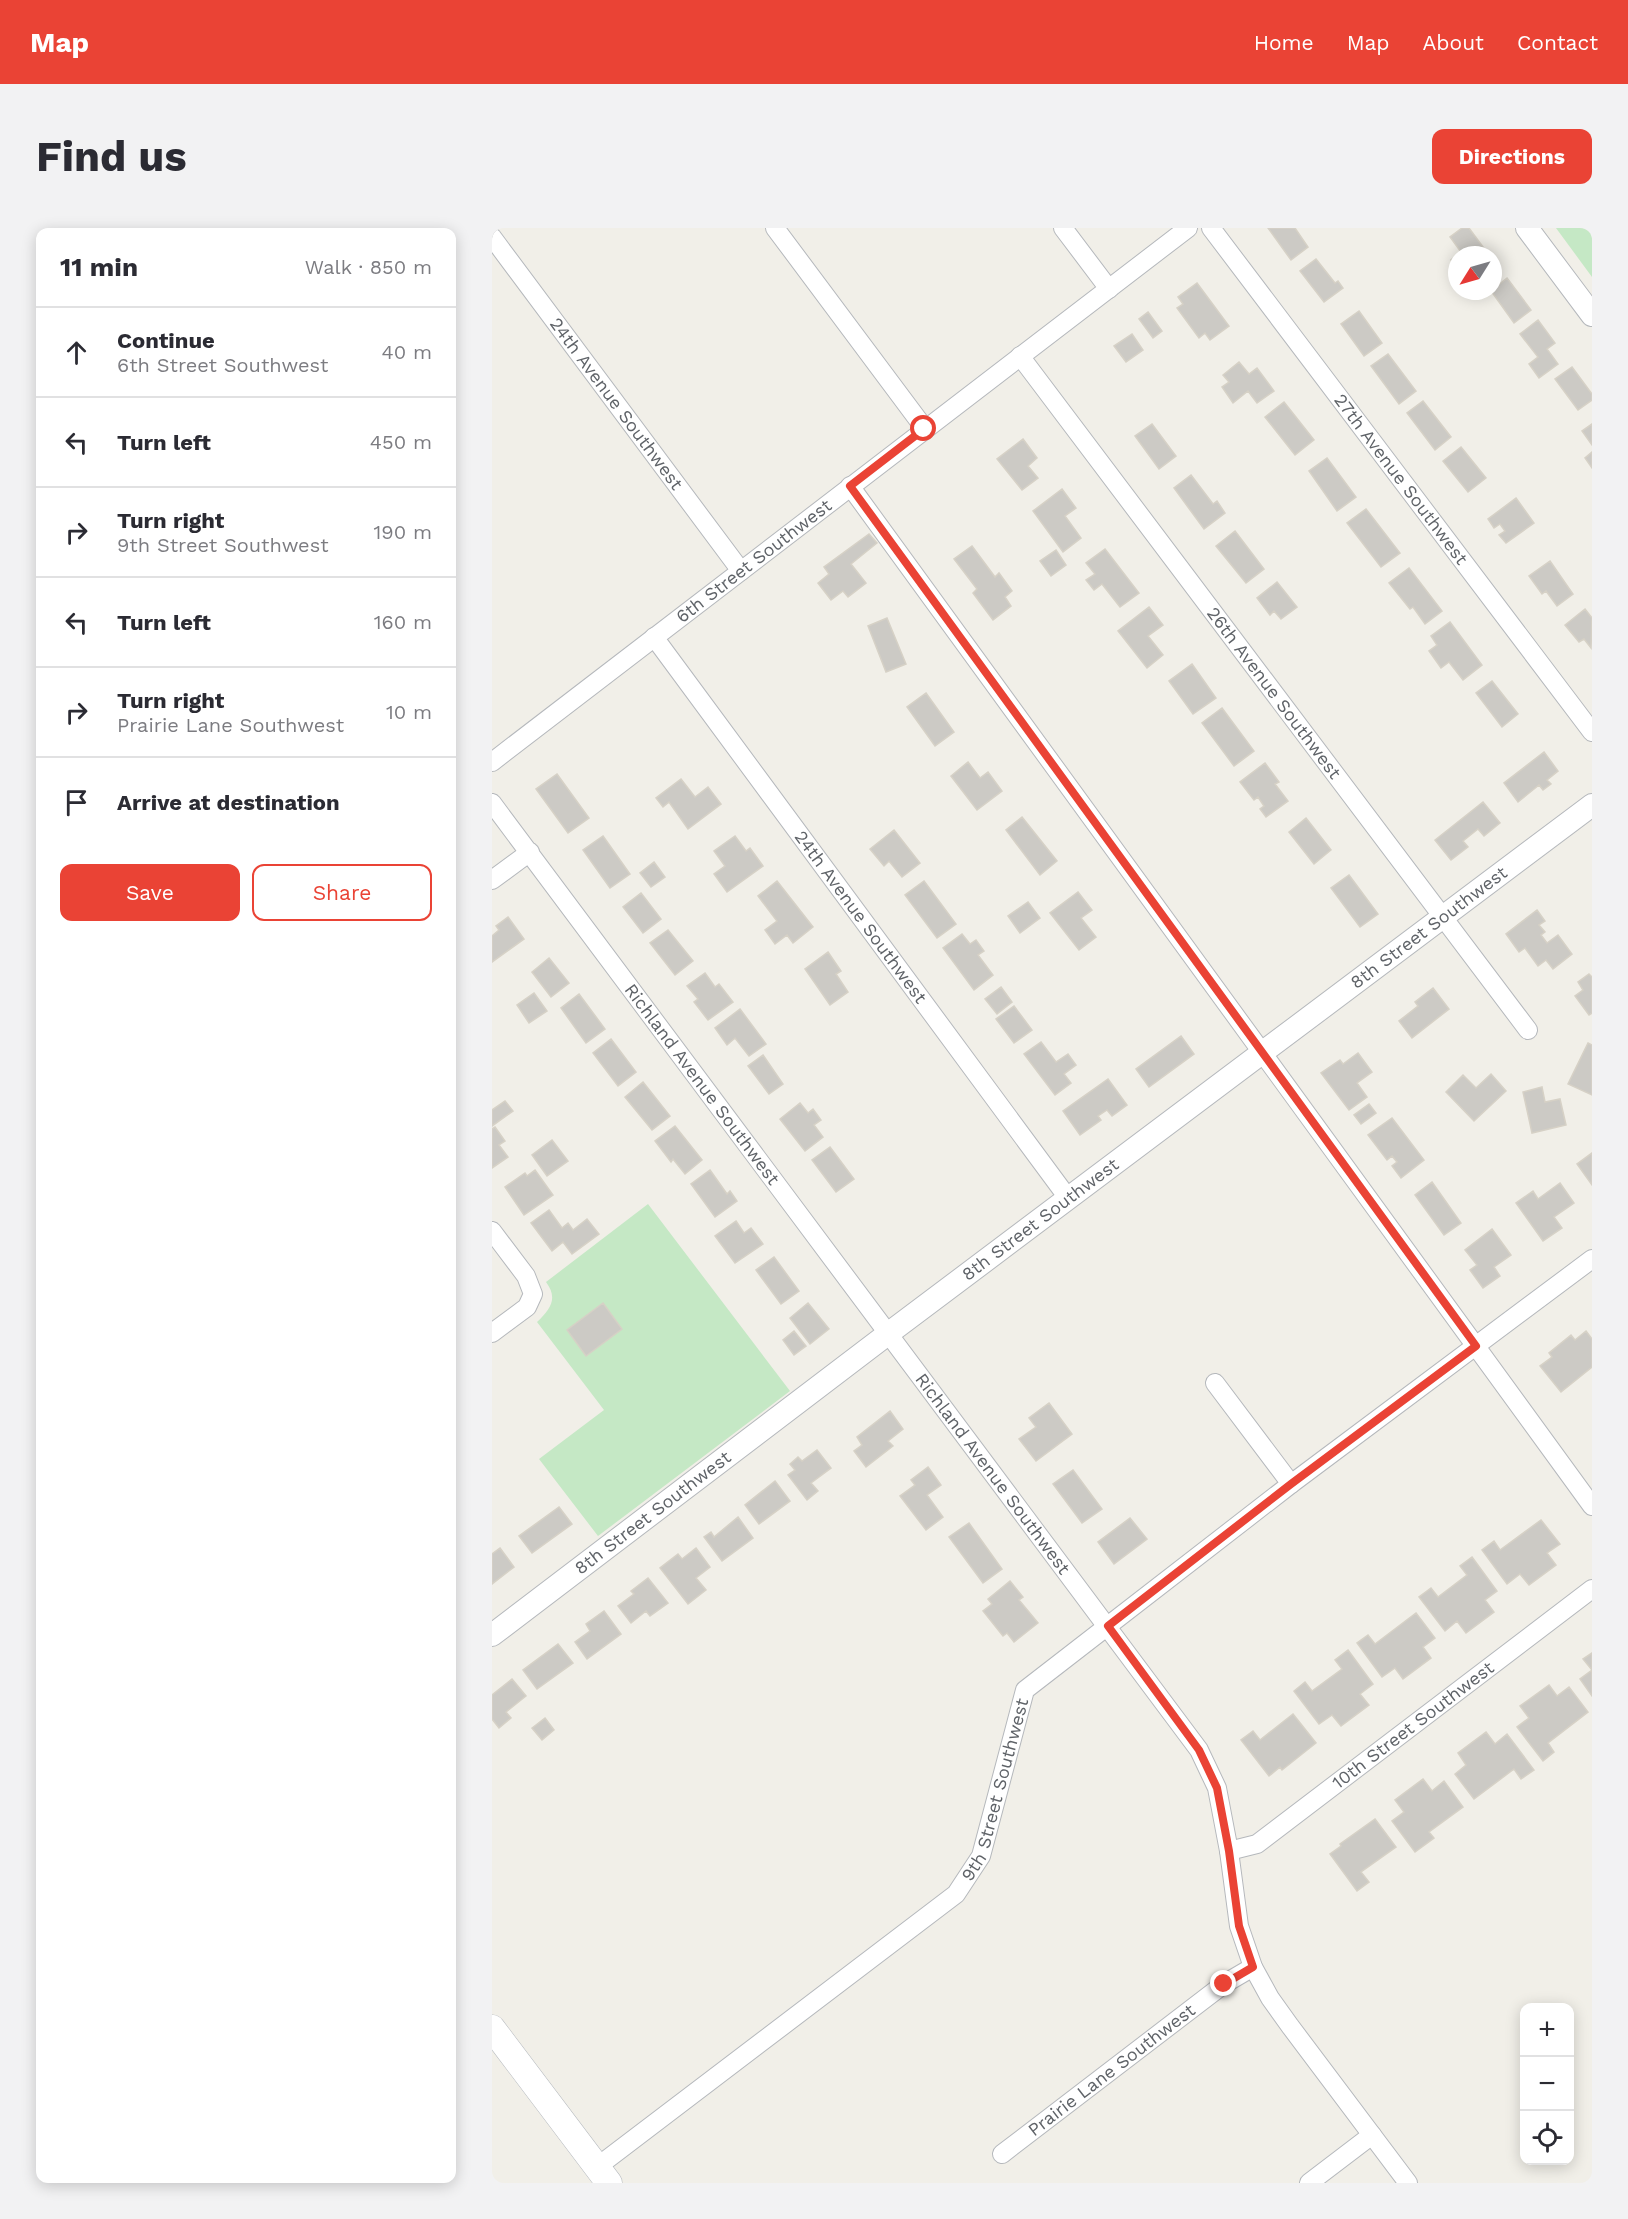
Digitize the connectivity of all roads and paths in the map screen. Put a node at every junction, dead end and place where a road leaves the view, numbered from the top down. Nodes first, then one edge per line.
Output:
1 (775, 228) edge
2 (1063, 228) edge
3 (1188, 228) edge
4 (1211, 228) edge
5 (1527, 228) edge
6 (492, 237) edge
7 (1108, 289) junction
8 (1592, 315) edge
9 (1020, 356) junction
10 (924, 429) junction
11 (850, 486) junction
12 (741, 571) junction
13 (654, 637) junction
14 (1592, 732) edge
15 (492, 762) edge
16 (492, 803) edge
17 (1592, 805) edge
18 (530, 852) junction
19 (492, 880) edge
20 (1442, 917) junction
21 (1528, 1030) dead end
22 (1262, 1052) junction
23 (1068, 1198) junction
24 (492, 1231) edge
25 (1592, 1259) edge
26 (492, 1333) edge
27 (889, 1333) junction
28 (1476, 1346) junction
29 (1215, 1383) dead end
30 (1291, 1484) junction
31 (1592, 1506) edge
32 (1592, 1589) edge
33 (1108, 1626) junction
34 (492, 1635) edge
35 (1229, 1851) junction
36 (1253, 1967) junction
37 (497, 2044) edge
38 (1372, 2135) junction
39 (1002, 2154) dead end
40 (603, 2175) edge
41 (1309, 2183) edge
42 (1408, 2183) edge

1 - 10 street
2 - 7 street
3 - 7 street, 6th Street Southwest
4 - 14 street, 27th Avenue Southwest
5 - 8 street
6 - 12 street, 24th Avenue Southwest
7 - 9 street, 6th Street Southwest
9 - 10 street, 6th Street Southwest
9 - 20 street, 26th Avenue Southwest
10 - 11 street, 6th Street Southwest
11 - 12 street, 6th Street Southwest
11 - 22 street
12 - 13 street, 6th Street Southwest
13 - 15 street, 6th Street Southwest
13 - 23 street, 24th Avenue Southwest
16 - 18 street, Richland Avenue Southwest
17 - 20 street, 8th Street Southwest
18 - 19 street
18 - 27 street, Richland Avenue Southwest
20 - 21 street, 26th Avenue Southwest
20 - 22 street, 8th Street Southwest
22 - 23 street, 8th Street Southwest
22 - 28 street
23 - 27 street, 8th Street Southwest
24 - 26 street
25 - 28 street, 9th Street Southwest
27 - 33 street, Richland Avenue Southwest
27 - 34 street, 8th Street Southwest
28 - 30 street, 9th Street Southwest
28 - 31 street
29 - 30 street
30 - 33 street, 9th Street Southwest
32 - 35 street, 10th Street Southwest
33 - 35 street, Richland Avenue Southwest
33 - 40 street, 9th Street Southwest
35 - 36 street, Richland Avenue Southwest
36 - 38 street, Richland Avenue Southwest
36 - 39 street, Prairie Lane Southwest
37 - 40 main road
38 - 41 street
38 - 42 street, Richland Avenue Southwest

